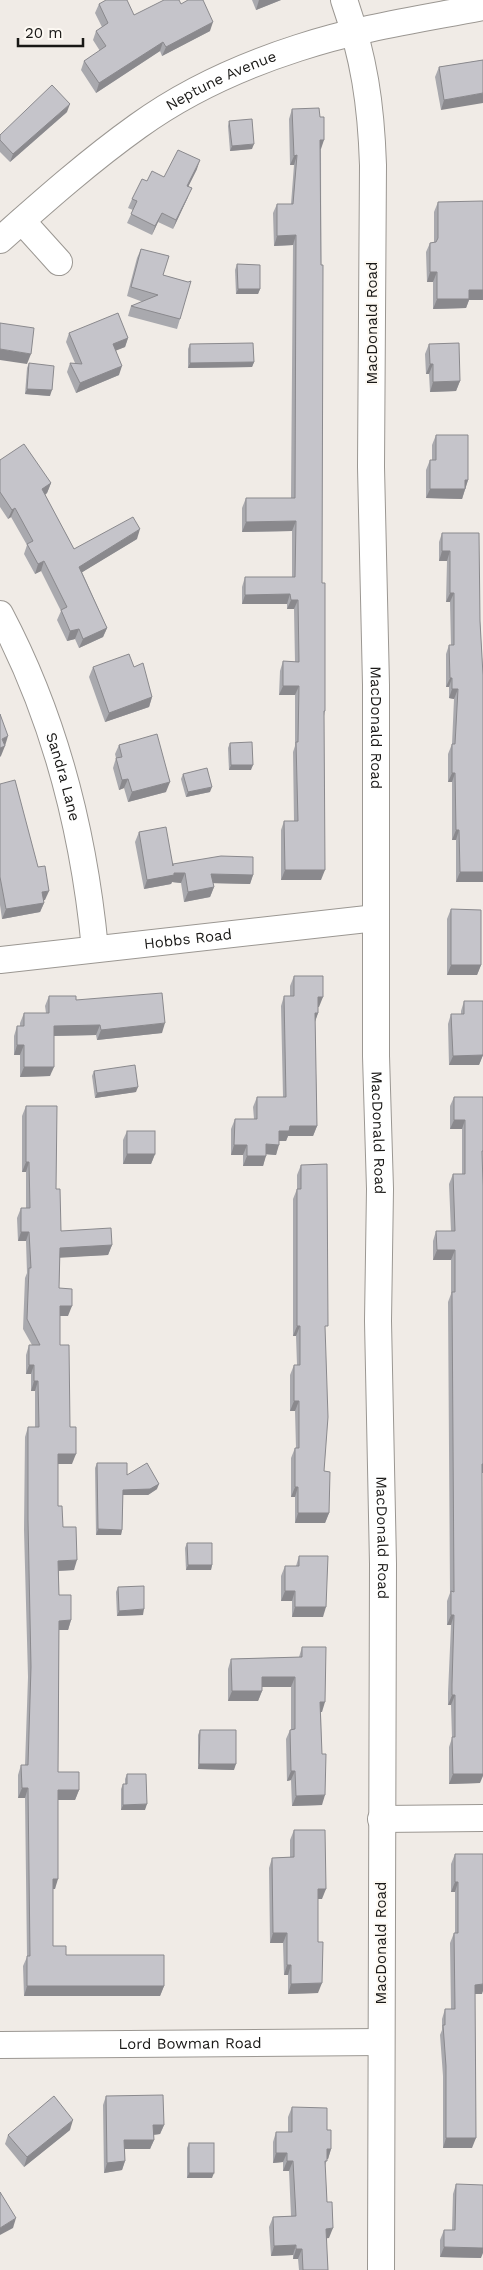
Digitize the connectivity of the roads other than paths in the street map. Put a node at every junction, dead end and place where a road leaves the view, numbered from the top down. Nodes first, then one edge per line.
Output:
1 (344, 0) edge
2 (483, 7) edge
3 (355, 32) junction
4 (22, 221) junction
5 (0, 240) edge
6 (59, 262) dead end
7 (0, 614) edge
8 (376, 918) junction
9 (95, 949) junction
10 (0, 960) edge
11 (483, 1818) edge
12 (380, 1820) junction
13 (381, 2042) junction
14 (0, 2044) edge
15 (381, 2270) edge

1 - 3 street, MacDonald Road
2 - 3 street, Neptune Avenue
3 - 4 street, Neptune Avenue
3 - 8 street, MacDonald Road
4 - 5 street, Neptune Avenue
4 - 6 street
7 - 9 street, Sandra Lane
8 - 9 street, Hobbs Road
8 - 12 street, MacDonald Road
9 - 10 street, Hobbs Road
11 - 12 street
12 - 13 street, MacDonald Road
13 - 14 street, Lord Bowman Road
13 - 15 street, MacDonald Road

